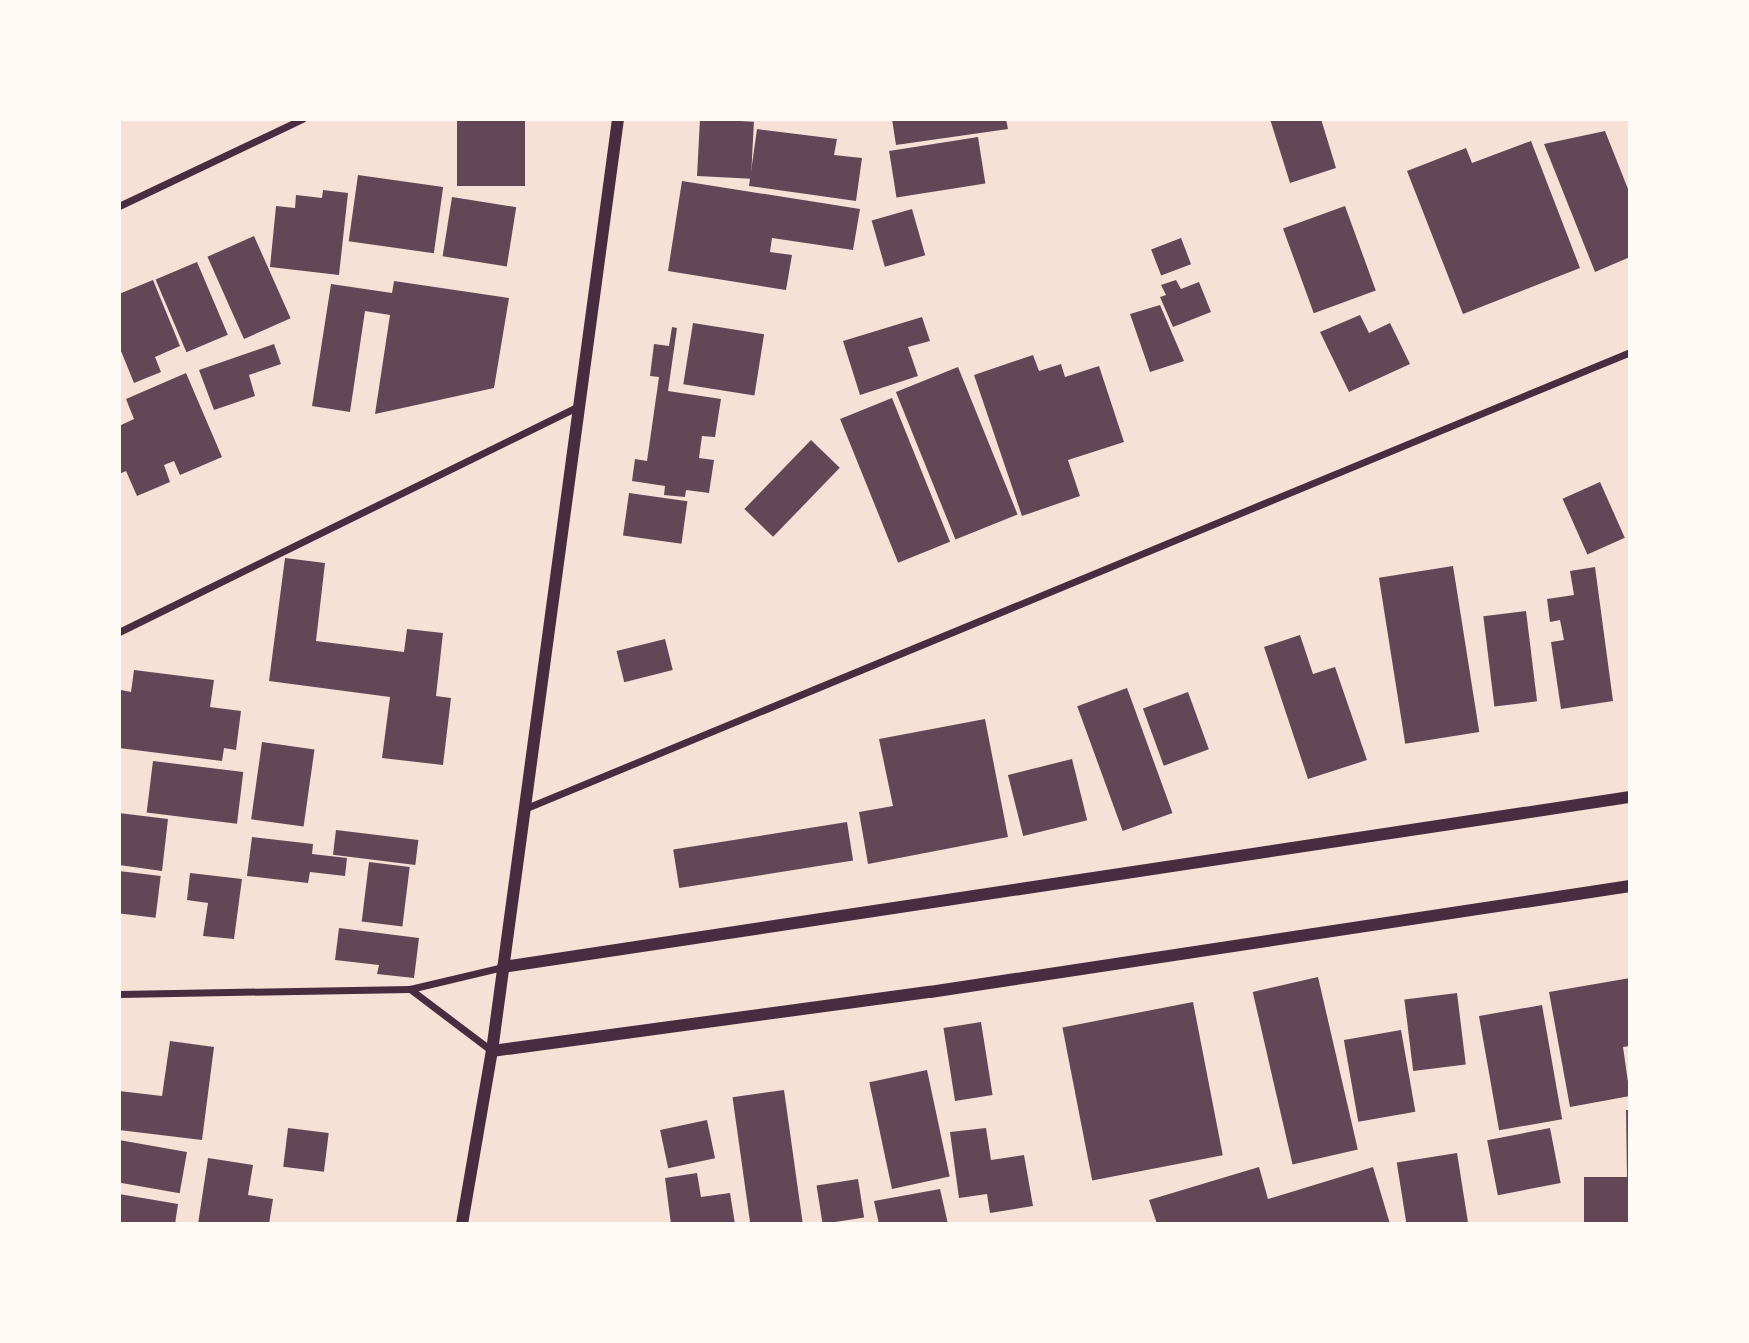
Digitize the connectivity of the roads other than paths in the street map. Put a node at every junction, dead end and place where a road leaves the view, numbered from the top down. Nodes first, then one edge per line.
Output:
1 (302, 119) edge
2 (618, 119) edge
3 (119, 206) edge
4 (1630, 352) edge
5 (579, 406) junction
6 (119, 632) edge
7 (1630, 797) edge
8 (524, 809) junction
9 (1630, 886) edge
10 (503, 967) junction
11 (410, 989) junction
12 (119, 994) edge
13 (492, 1051) junction
14 (462, 1224) edge

1 - 3 street
2 - 5 street
4 - 8 street
5 - 6 street
5 - 8 street
7 - 10 street
8 - 10 street
9 - 13 street
10 - 11 street
10 - 13 street
11 - 12 street
11 - 13 street
13 - 14 street

